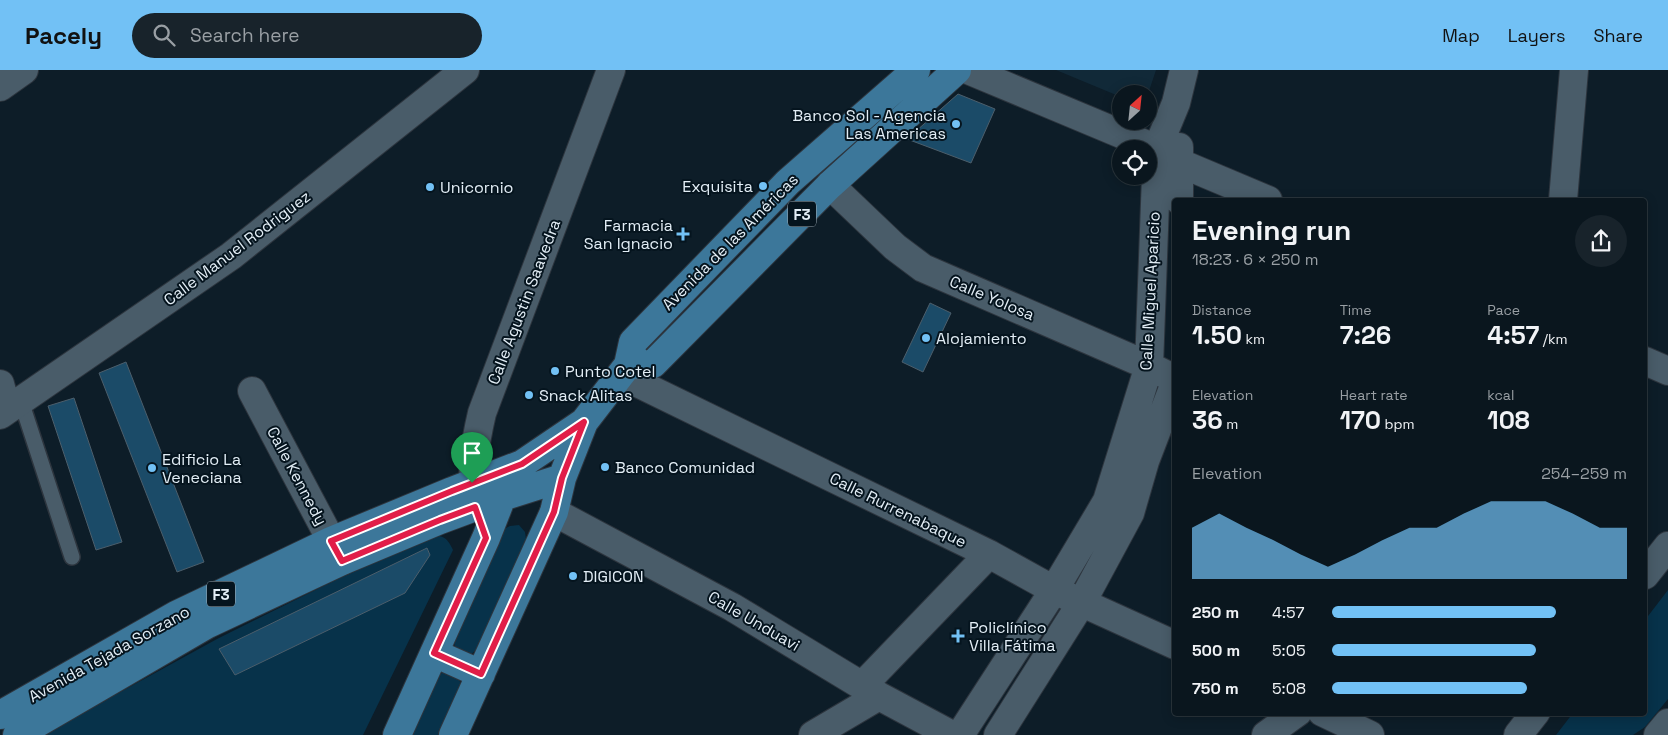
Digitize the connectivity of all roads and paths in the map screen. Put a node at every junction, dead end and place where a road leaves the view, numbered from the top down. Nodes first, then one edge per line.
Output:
1 (24, 70) edge
2 (465, 70) edge
3 (611, 70) edge
4 (916, 70) edge
5 (957, 70) edge
6 (968, 70) edge
7 (1184, 70) edge
8 (1574, 70) edge
9 (0, 87) edge
10 (1176, 103) junction
11 (1135, 140) edge
12 (1157, 149) joint
13 (1180, 163) junction
14 (830, 185) junction
15 (1156, 185) edge
16 (1179, 198) edge
17 (1263, 198) edge
18 (1563, 198) edge
19 (1647, 362) edge
20 (1149, 366) junction
21 (625, 370) junction
22 (1668, 371) edge
23 (1172, 378) edge
24 (252, 391) dead end
25 (1172, 391) edge
26 (7, 403) edge
27 (584, 422) junction
28 (522, 464) junction
29 (562, 478) junction
30 (473, 495) junction
31 (502, 497) junction
32 (554, 512) junction
33 (486, 538) junction
34 (1668, 546) edge
35 (336, 551) junction
36 (989, 554) junction
37 (72, 557) dead end
38 (1647, 572) edge
39 (1054, 590) junction
40 (1082, 602) junction
41 (1172, 644) edge
42 (434, 653) junction
43 (481, 674) junction
44 (870, 691) junction
45 (0, 715) edge
46 (1292, 716) edge
47 (1330, 716) edge
48 (1533, 716) edge
49 (1668, 723) edge
50 (17, 735) edge
51 (397, 735) edge
52 (454, 735) edge
53 (813, 735) edge
54 (952, 735) edge
55 (960, 735) edge
56 (998, 735) edge
57 (1266, 735) edge
58 (1370, 735) edge
59 (1518, 735) edge
60 (1658, 735) edge

1 - 9 street
2 - 26 street, Calle Manuel Rodriguez
3 - 30 street, Calle Agustin Saavedra
4 - 21 main road, Avenida de las Américas / F3
5 - 14 main road, Avenida de las Américas / F3
6 - 11 street
7 - 10 street, Calle Miguel Aparicio
8 - 18 street
10 - 12 street, Calle Miguel Aparicio
10 - 13 street, Calle Miguel Aparicio
12 - 13 street
13 - 16 street, Calle Miguel Aparicio
13 - 17 street
14 - 20 street, Calle Yolosa
14 - 21 main road, Avenida de las Américas / F3
15 - 20 street, Calle Miguel Aparicio
19 - 22 street
20 - 23 street, Calle Yolosa
20 - 39 street, Calle Miguel Aparicio
21 - 27 main road, Avenida de las Américas / F3
21 - 36 street, Calle Rurrenabaque
24 - 35 street, Calle Kennedy
25 - 40 street, Calle Miguel Aparicio
26 - 37 lane
27 - 28 main road, F3
27 - 29 main road, F3
28 - 30 main road, Avenida Tejada Sorzano / F3
28 - 31 main road
29 - 31 main road, Avenida Tejada Sorzano / F3
29 - 32 main road
30 - 31 main road, Avenida Tejada Sorzano / F3
30 - 33 street, Calle Agustin Saavedra
30 - 35 main road, Avenida Tejada Sorzano / F3
31 - 33 main road
32 - 43 main road
32 - 44 street, Calle Unduavi
33 - 42 main road
34 - 38 street
35 - 45 main road, Avenida Tejada Sorzano / F3
35 - 50 main road, Avenida Tejada Sorzano / F3
36 - 39 street, Calle Rurrenabaque
36 - 44 street
39 - 40 street, Calle Rurrenabaque
39 - 55 street, Calle Miguel Aparicio
40 - 41 street, Calle Rurrenabaque
40 - 56 street, Calle Miguel Aparicio
42 - 43 main road
42 - 51 main road
43 - 52 main road
44 - 53 street
44 - 54 street, Calle Unduavi
46 - 57 street
47 - 58 street
48 - 59 street
49 - 60 street

